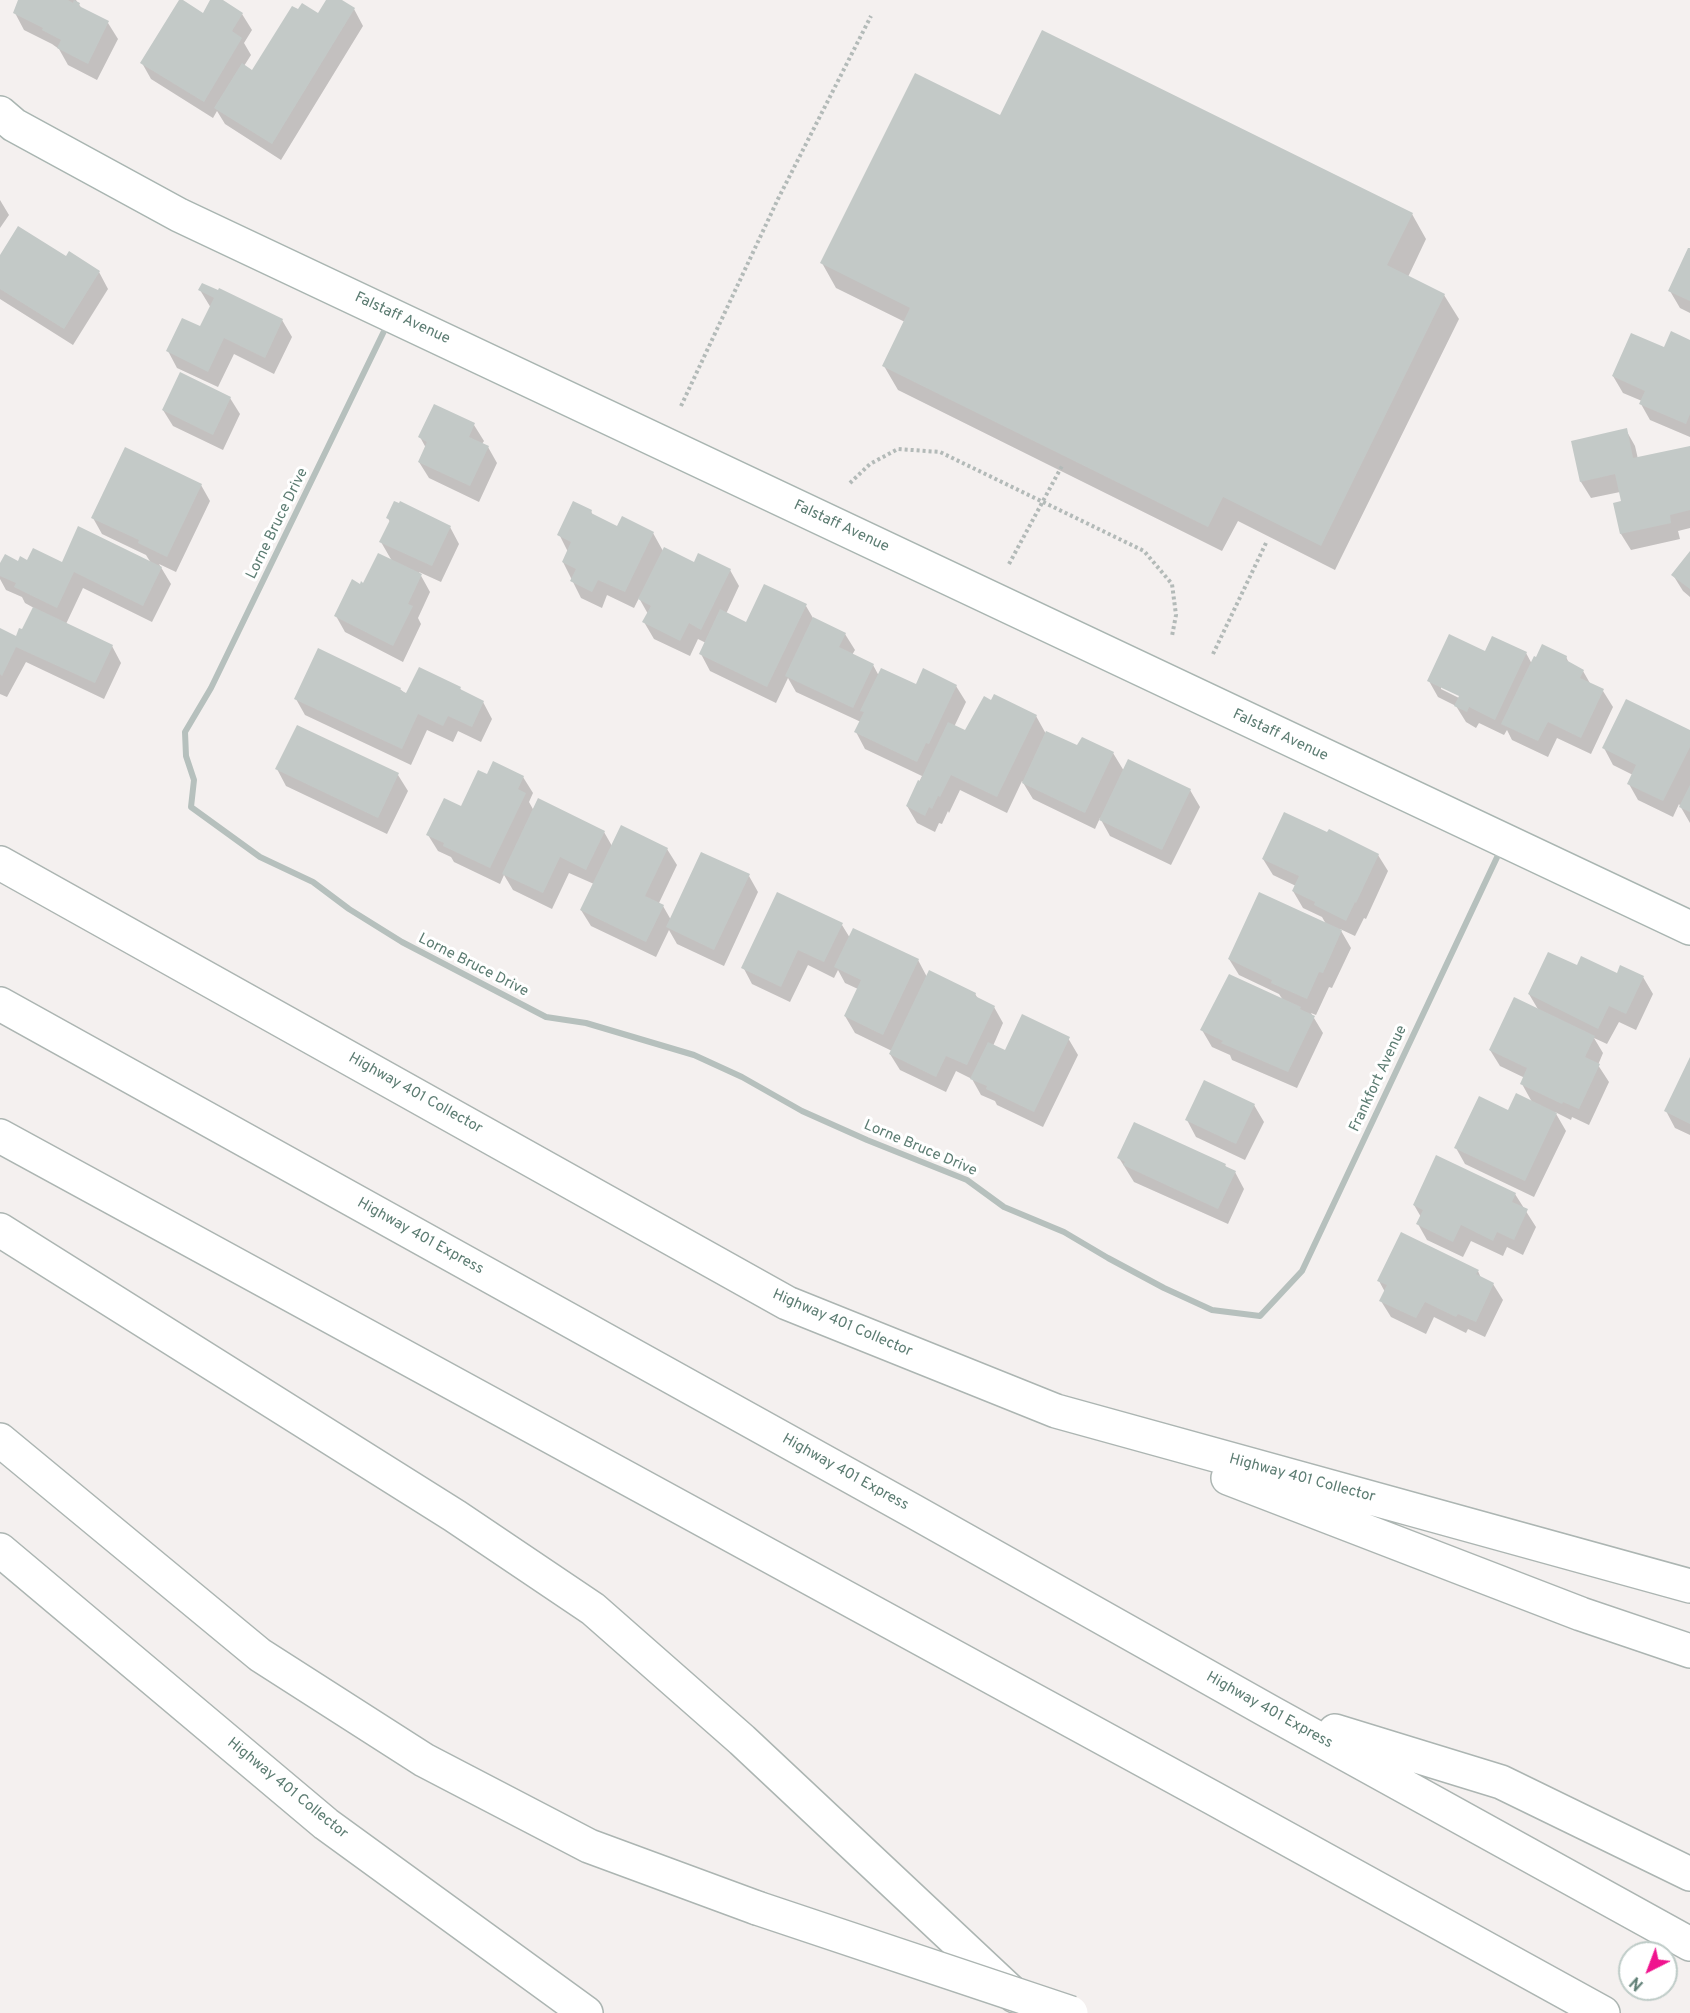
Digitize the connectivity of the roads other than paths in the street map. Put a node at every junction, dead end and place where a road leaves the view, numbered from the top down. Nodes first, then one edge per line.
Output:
1 (0, 113) edge
2 (392, 315) junction
3 (1504, 842) junction
4 (0, 863) edge
5 (1690, 928) edge
6 (0, 1004) edge
7 (0, 1136) edge
8 (0, 1230) edge
9 (1260, 1316) joint
10 (1056, 1411) junction
11 (0, 1440) edge
12 (0, 1550) edge
13 (1690, 1586) edge
14 (1690, 1651) edge
15 (1270, 1712) junction
16 (1690, 1874) edge
17 (1690, 1944) edge
18 (586, 2013) edge
19 (1033, 2013) edge
20 (1071, 2013) edge
21 (1603, 2013) edge

1 - 2 main road, Falstaff Avenue
2 - 3 main road, Falstaff Avenue
2 - 9 street, Lorne Bruce Drive
3 - 5 main road, Falstaff Avenue
3 - 9 street, Frankfort Avenue
4 - 10 main road, Highway 401 Collector
6 - 15 main road, Highway 401 Express
7 - 21 main road
8 - 19 main road
10 - 13 main road, Highway 401 Collector
10 - 14 main road
11 - 20 main road, bridge
12 - 18 main road, Highway 401 Collector
15 - 16 main road
15 - 17 main road, Highway 401 Express

